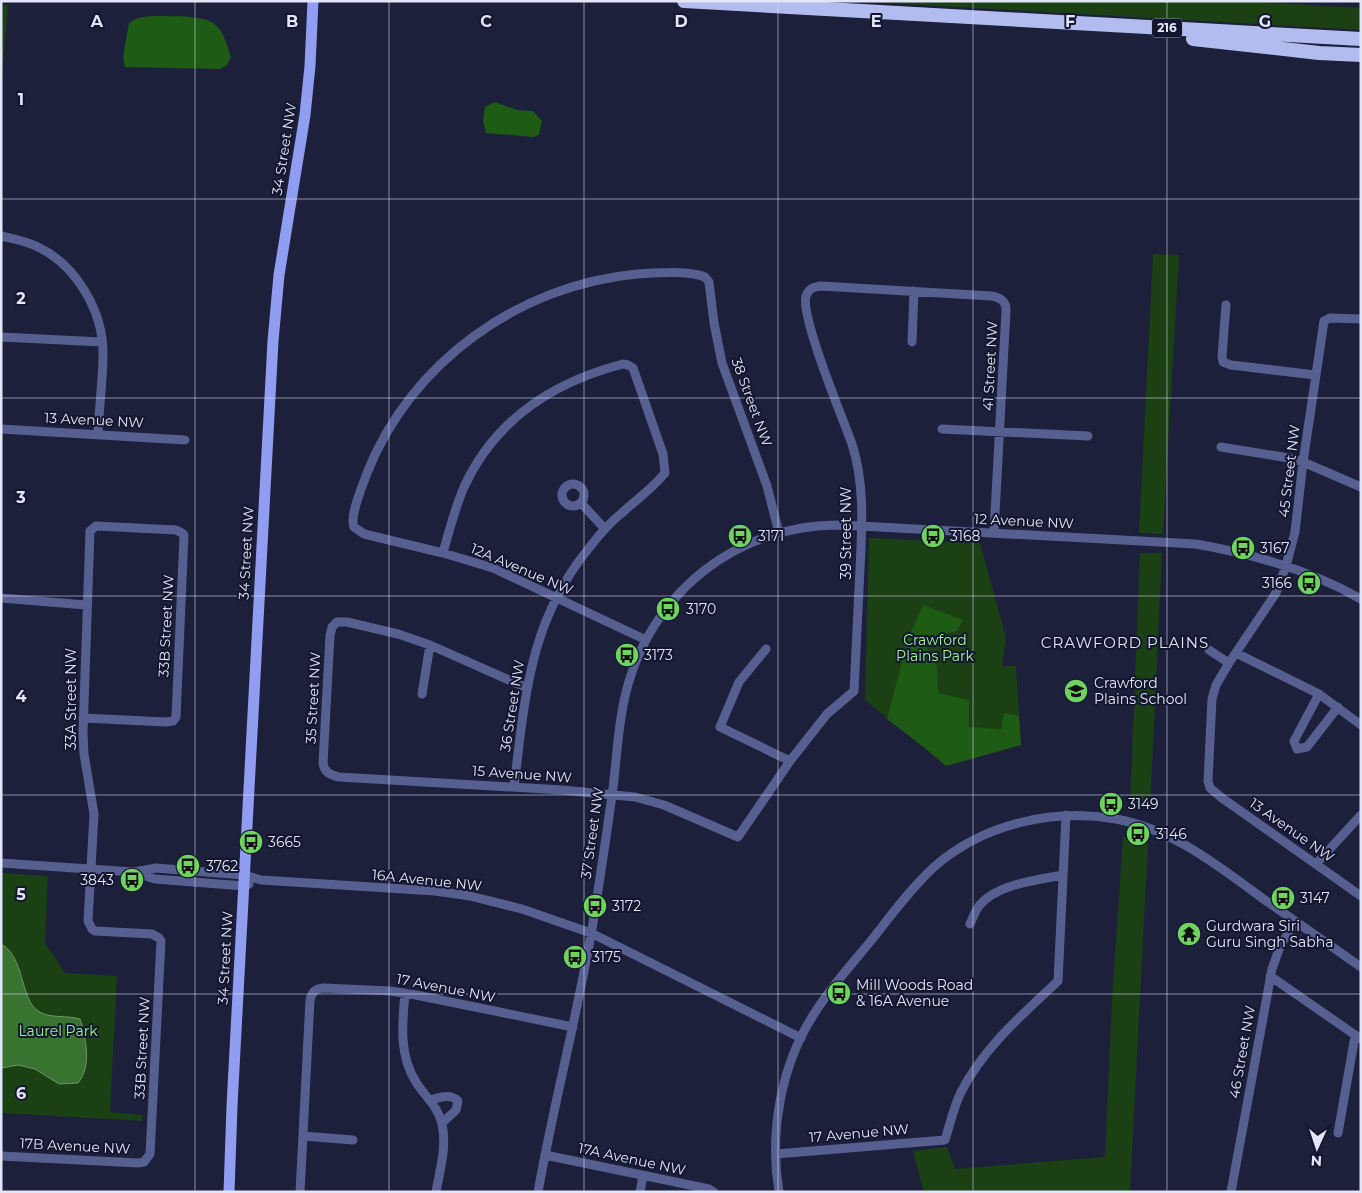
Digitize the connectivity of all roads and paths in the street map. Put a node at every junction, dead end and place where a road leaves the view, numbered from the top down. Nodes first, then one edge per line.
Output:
1 (684, 1) edge
2 (313, 3) edge
3 (974, 17) junction
4 (1361, 39) edge
5 (1361, 55) edge
6 (1, 236) edge
7 (17, 240) junction
8 (14, 250) dead end
9 (914, 292) junction
10 (1226, 305) dead end
11 (1361, 318) edge
12 (1, 337) edge
13 (102, 342) junction
14 (912, 342) dead end
15 (1315, 375) junction
16 (1, 429) edge
17 (942, 429) dead end
18 (1000, 432) junction
19 (98, 434) junction
20 (1088, 436) dead end
21 (185, 440) dead end
22 (1221, 447) dead end
23 (1302, 462) junction
24 (1361, 487) edge
25 (580, 503) dead end
26 (861, 526) junction
27 (354, 527) joint
28 (92, 528) joint
29 (606, 529) junction
30 (994, 532) junction
31 (779, 533) junction
32 (444, 553) junction
33 (1286, 566) junction
34 (690, 582) joint
35 (1, 598) edge
36 (557, 598) junction
37 (1361, 599) edge
38 (86, 605) junction
39 (646, 640) junction
40 (430, 644) junction
41 (766, 648) dead end
42 (1209, 650) dead end
43 (1236, 653) junction
44 (1229, 663) junction
45 (526, 688) junction
46 (422, 694) dead end
47 (1319, 694) junction
48 (1338, 707) junction
49 (83, 718) junction
50 (1361, 725) edge
51 (790, 761) junction
52 (327, 773) joint
53 (1209, 784) joint
54 (514, 787) junction
55 (612, 794) junction
56 (1066, 815) junction
57 (1361, 815) edge
58 (738, 837) joint
59 (1, 863) edge
60 (1316, 864) junction
61 (91, 869) junction
62 (1064, 875) junction
63 (244, 880) junction
64 (1361, 896) edge
65 (1296, 922) junction
66 (970, 924) dead end
67 (591, 933) junction
68 (159, 938) joint
69 (1361, 967) edge
70 (1270, 976) junction
71 (405, 993) junction
72 (573, 1027) junction
73 (802, 1038) junction
74 (1358, 1038) edge
75 (430, 1100) junction
76 (232, 1106) junction
77 (442, 1123) junction
78 (1338, 1133) dead end
79 (303, 1136) junction
80 (353, 1140) dead end
81 (776, 1154) junction
82 (545, 1155) junction
83 (1, 1156) edge
84 (147, 1160) joint
85 (643, 1176) junction
86 (225, 1192) edge
87 (229, 1192) edge
88 (300, 1192) edge
89 (436, 1192) edge
90 (538, 1192) edge
91 (640, 1192) edge
92 (714, 1192) edge
93 (779, 1192) edge
94 (1231, 1192) edge

1 - 3 highway, 216
2 - 63 main road, 34 Street NW
3 - 4 highway, 216
3 - 5 highway
6 - 7 street
7 - 8 street
7 - 13 street
9 - 14 street
9 - 18 street, 41 Street NW
9 - 26 street, 39 Street NW
10 - 15 street
11 - 15 street, 45 Street NW
12 - 13 street
13 - 19 street
15 - 23 street, 45 Street NW
16 - 19 street, 13 Avenue NW
17 - 18 street, 41 Street NW
18 - 20 street, 41 Street NW
18 - 30 street, 41 Street NW
19 - 21 street, 13 Avenue NW
22 - 23 street
23 - 24 street
23 - 33 street, 45 Street NW
25 - 29 street
26 - 30 street, 12 Avenue NW
26 - 31 street, 12 Avenue NW
26 - 51 street, 39 Street NW
27 - 31 street, 38 Street NW
27 - 32 street, 12A Avenue NW
28 - 38 street, 33A Street NW
28 - 49 street, 33B Street NW
29 - 32 street, 36 Street NW
29 - 36 street, 36 Street NW
30 - 33 street, 12 Avenue NW
31 - 34 street, 12 Avenue NW
32 - 36 street, 12A Avenue NW
33 - 37 street, 12 Avenue NW
33 - 43 street, 45 Street NW
34 - 39 street, 37 Street NW
35 - 38 street
36 - 39 street, 12A Avenue NW
36 - 45 street, 36 Street NW
38 - 49 street, 33A Street NW
39 - 55 street, 37 Street NW
40 - 45 street
40 - 46 street
40 - 52 street, 35 Street NW
41 - 51 street
42 - 44 street
43 - 44 street, 45 Street NW
43 - 47 street
44 - 53 street, 45 Street NW
45 - 54 street, 36 Street NW
47 - 48 street
47 - 48 street
48 - 50 street
49 - 61 street, 33A Street NW
51 - 58 street, 39 Street NW
52 - 54 street, 15 Avenue NW
53 - 60 street, 13 Avenue NW
54 - 55 street, 15 Avenue NW
55 - 58 street, 15 Avenue NW
55 - 67 street, 37 Street NW
56 - 62 street
56 - 65 street
56 - 73 street
57 - 60 street
59 - 61 street, 16A Avenue NW
60 - 64 street, 13 Avenue NW
61 - 63 street, 16A Avenue NW
61 - 68 street, 33A Street NW
62 - 66 street
62 - 81 street, 17 Avenue NW
63 - 67 street, 16A Avenue NW
63 - 76 main road, 34 Street NW
65 - 69 street
65 - 70 street, 46 Street NW
67 - 72 street, 37 Street NW
67 - 73 street, 16A Avenue NW
68 - 84 street, 33B Street NW
70 - 74 street
70 - 94 street, 46 Street NW
71 - 72 street, 17 Avenue NW
71 - 75 street
71 - 79 street, 17 Avenue NW
72 - 82 street, 37 Street NW
73 - 81 street
74 - 78 street
75 - 77 street
75 - 77 street
76 - 86 main road, 34 Street NW
76 - 87 main road, 34 Street NW
77 - 89 street
79 - 80 street
79 - 88 street
81 - 93 street
82 - 85 street, 17A Avenue NW
82 - 90 street, 37 Street NW
83 - 84 street, 17B Avenue NW
85 - 91 street
85 - 92 street, 17A Avenue NW

